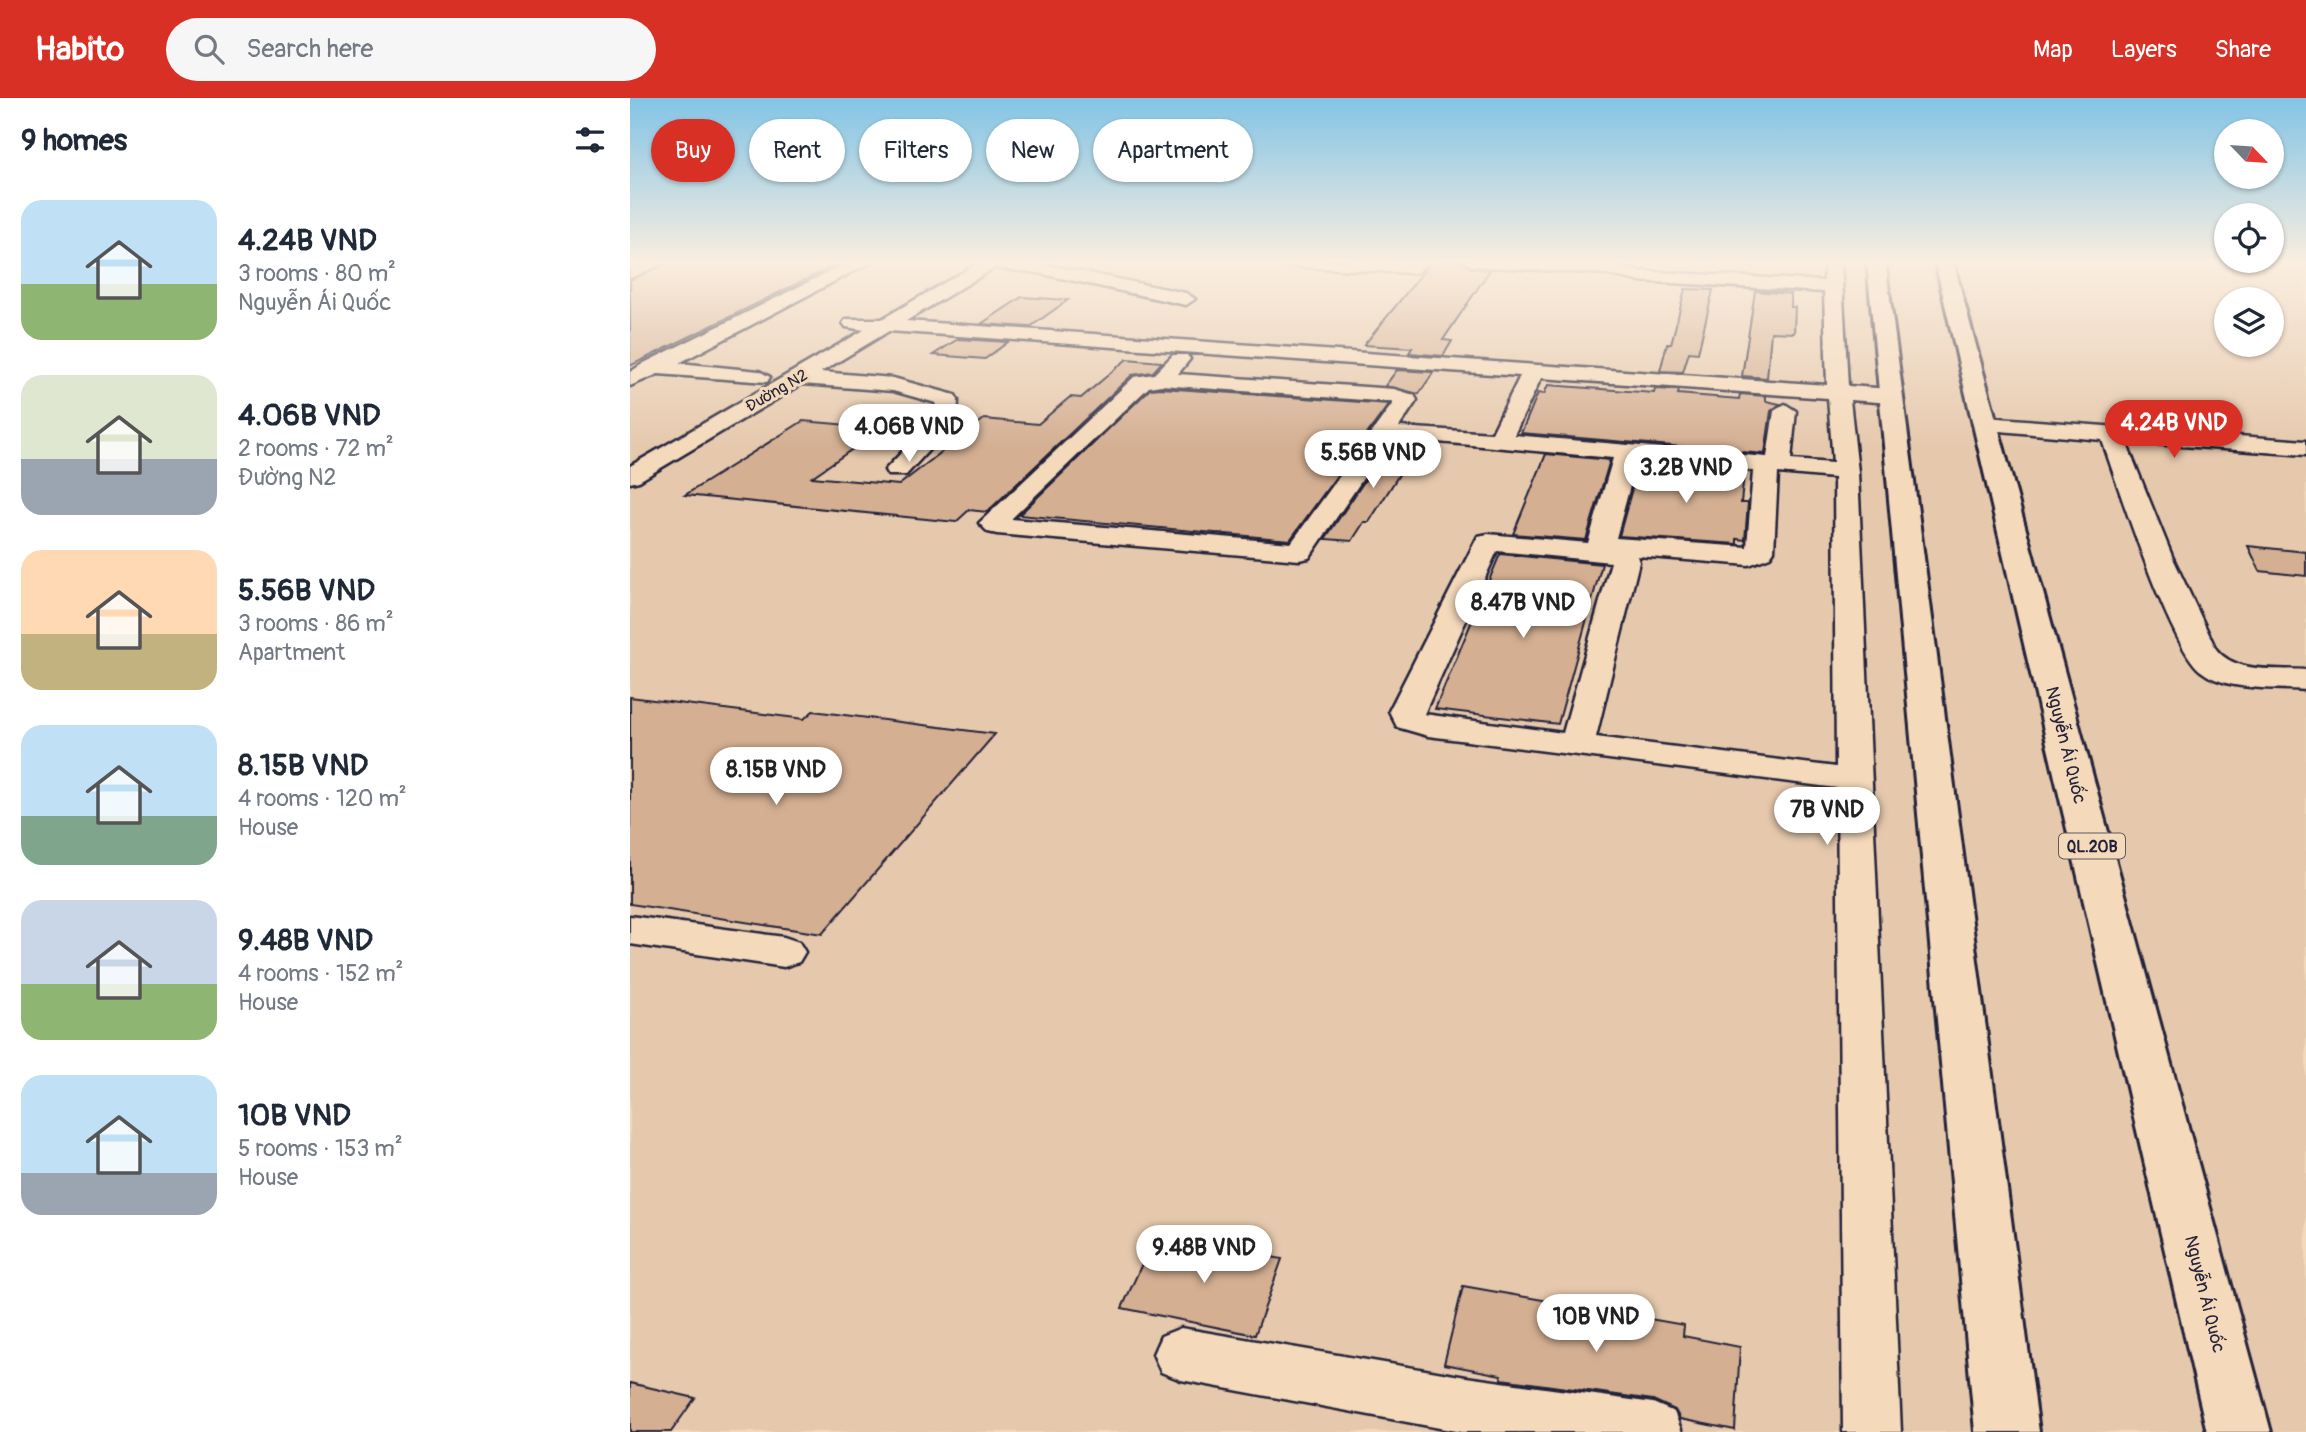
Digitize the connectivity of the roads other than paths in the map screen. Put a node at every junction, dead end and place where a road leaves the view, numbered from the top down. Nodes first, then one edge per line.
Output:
1 (741, 323) edge
2 (853, 323) edge
3 (856, 323) edge
4 (890, 323) edge
5 (1835, 323) edge
6 (1883, 323) edge
7 (1960, 323) edge
8 (885, 326) junction
9 (1180, 359) dead end
10 (1341, 359) junction
11 (630, 365) edge
12 (654, 367) junction
13 (1534, 372) junction
14 (760, 377) junction
15 (797, 377) junction
16 (1161, 379) junction
17 (630, 380) edge
18 (1315, 390) junction
19 (1839, 394) junction
20 (1891, 396) junction
21 (702, 410) dead end
22 (1785, 411) dead end
23 (1985, 424) junction
24 (1405, 432) dead end
25 (2111, 433) junction
26 (1500, 440) junction
27 (2306, 448) edge
28 (1627, 452) junction
29 (1772, 465) junction
30 (897, 470) dead end
31 (1846, 472) junction
32 (630, 475) edge
33 (2306, 680) edge
34 (1577, 745) junction
35 (1854, 780) junction
36 (630, 930) edge
37 (784, 952) dead end
38 (1181, 1353) dead end
39 (1463, 1418) edge
40 (1653, 1432) edge
41 (1872, 1432) edge
42 (2007, 1432) edge
43 (2239, 1432) edge

1 - 12 street
2 - 14 street, Đường N2
3 - 8 street
4 - 8 street, Đường N2
5 - 19 street
6 - 20 main road
7 - 23 main road, Nguyễn Ái Quốc / QL.20B
8 - 10 street
8 - 15 street, Đường N2
9 - 16 street
10 - 13 street
10 - 18 street
11 - 12 street
12 - 14 street
12 - 17 street
13 - 19 street
13 - 26 street
14 - 21 street, Đường N2
15 - 30 street
15 - 32 street, Đường N2
16 - 18 street
16 - 18 street
19 - 20 street
19 - 31 street
20 - 42 main road
22 - 29 street
23 - 25 street
23 - 43 main road, Nguyễn Ái Quốc / QL.20B
24 - 26 street
25 - 27 street
25 - 33 street
26 - 28 street
28 - 29 street
28 - 29 street
29 - 31 street
31 - 35 street
34 - 34 street
34 - 35 street
35 - 41 street
36 - 37 street
38 - 39 street
39 - 40 street

